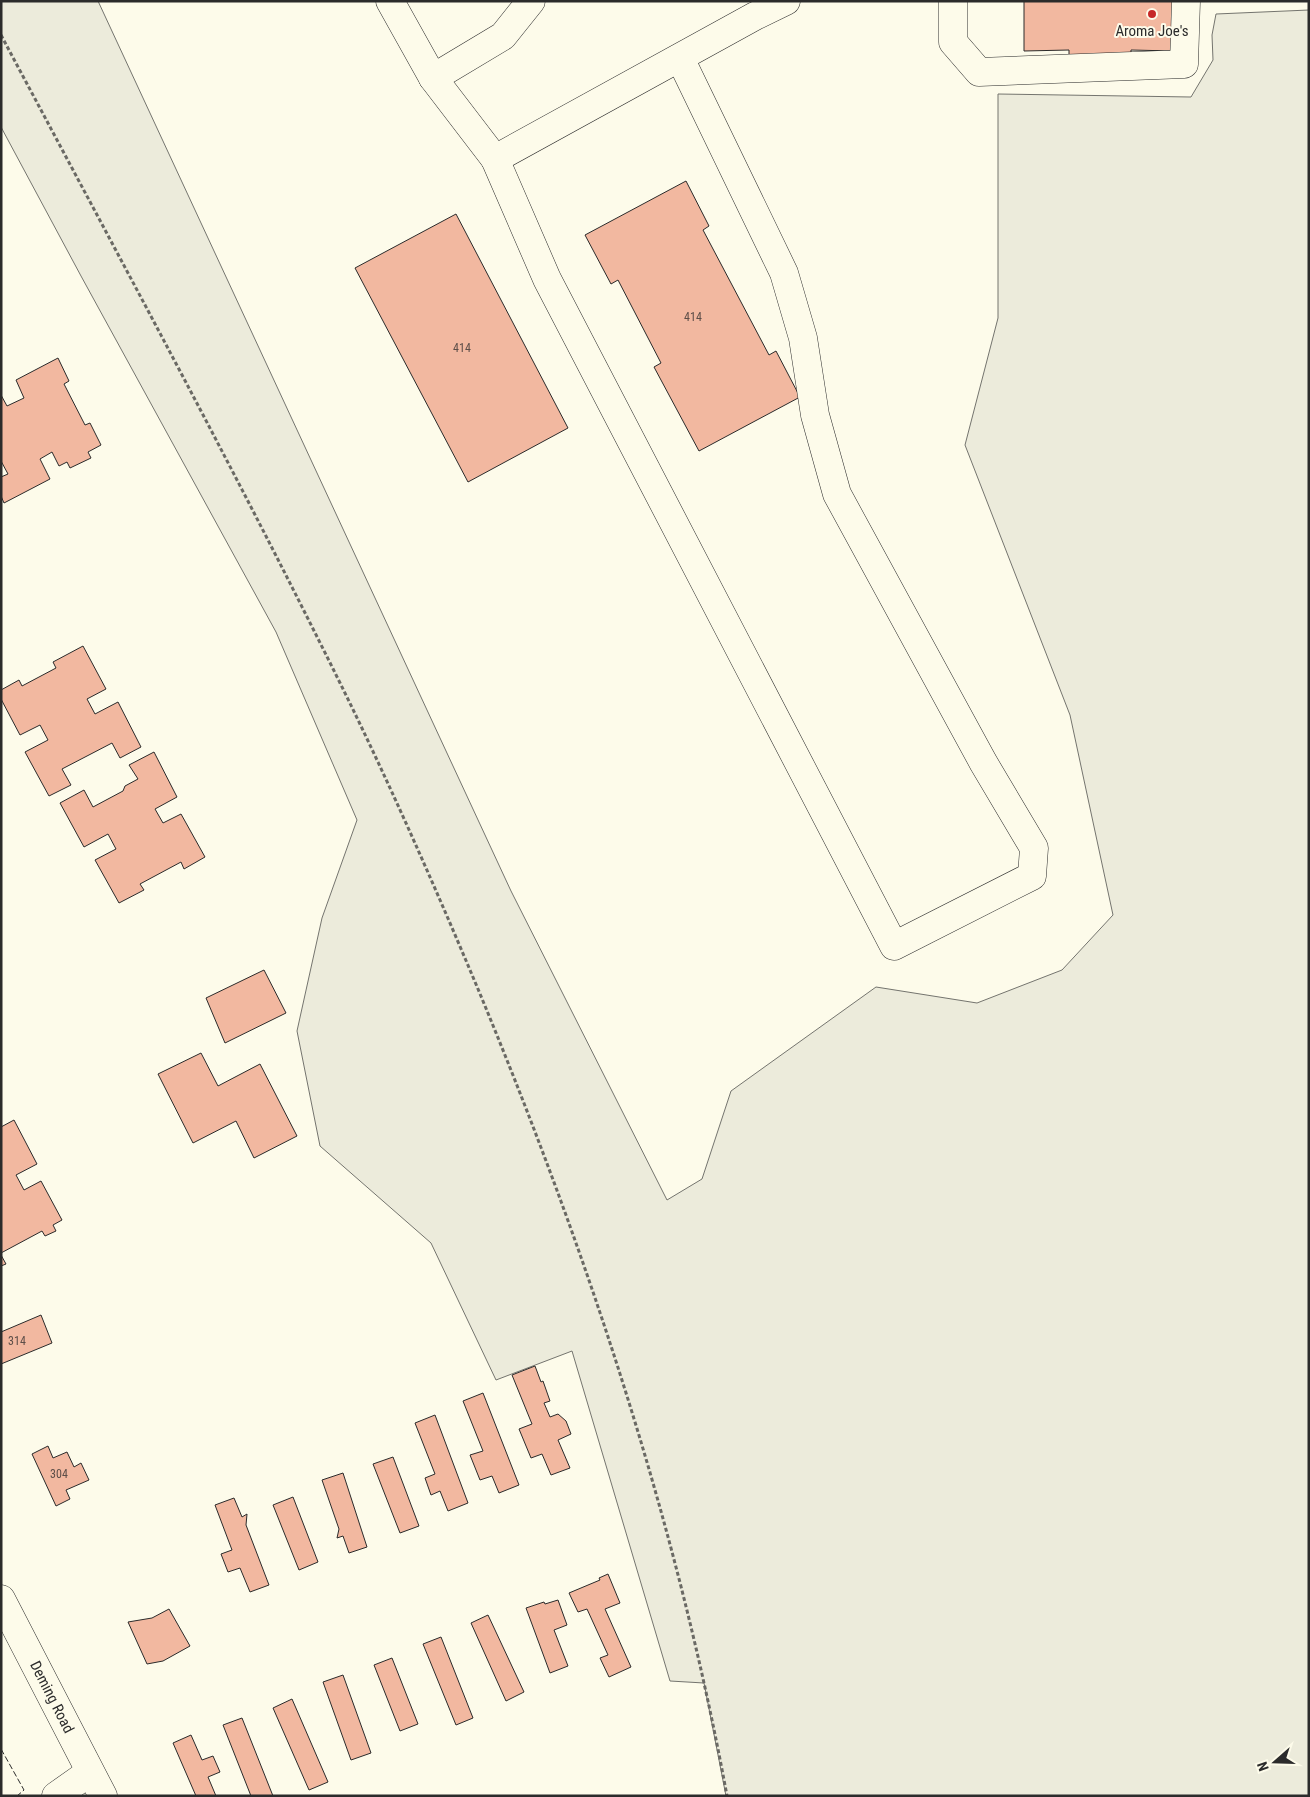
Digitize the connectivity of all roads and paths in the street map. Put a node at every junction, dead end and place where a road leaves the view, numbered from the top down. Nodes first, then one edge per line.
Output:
1 (390, 1) edge
2 (531, 1) edge
3 (786, 1) edge
4 (953, 1) edge
5 (1186, 1) edge
6 (1, 35) edge
7 (680, 58) junction
8 (433, 78) junction
9 (495, 159) junction
10 (1, 1599) edge
11 (90, 1772) junction
12 (56, 1796) edge
13 (103, 1796) edge
14 (727, 1796) edge

1 - 8 street
2 - 8 street
3 - 7 street
4 - 5 street
6 - 14 path
7 - 9 street
7 - 9 street
8 - 9 street
10 - 11 street, Deming Road
11 - 12 street
11 - 13 street, Deming Road

